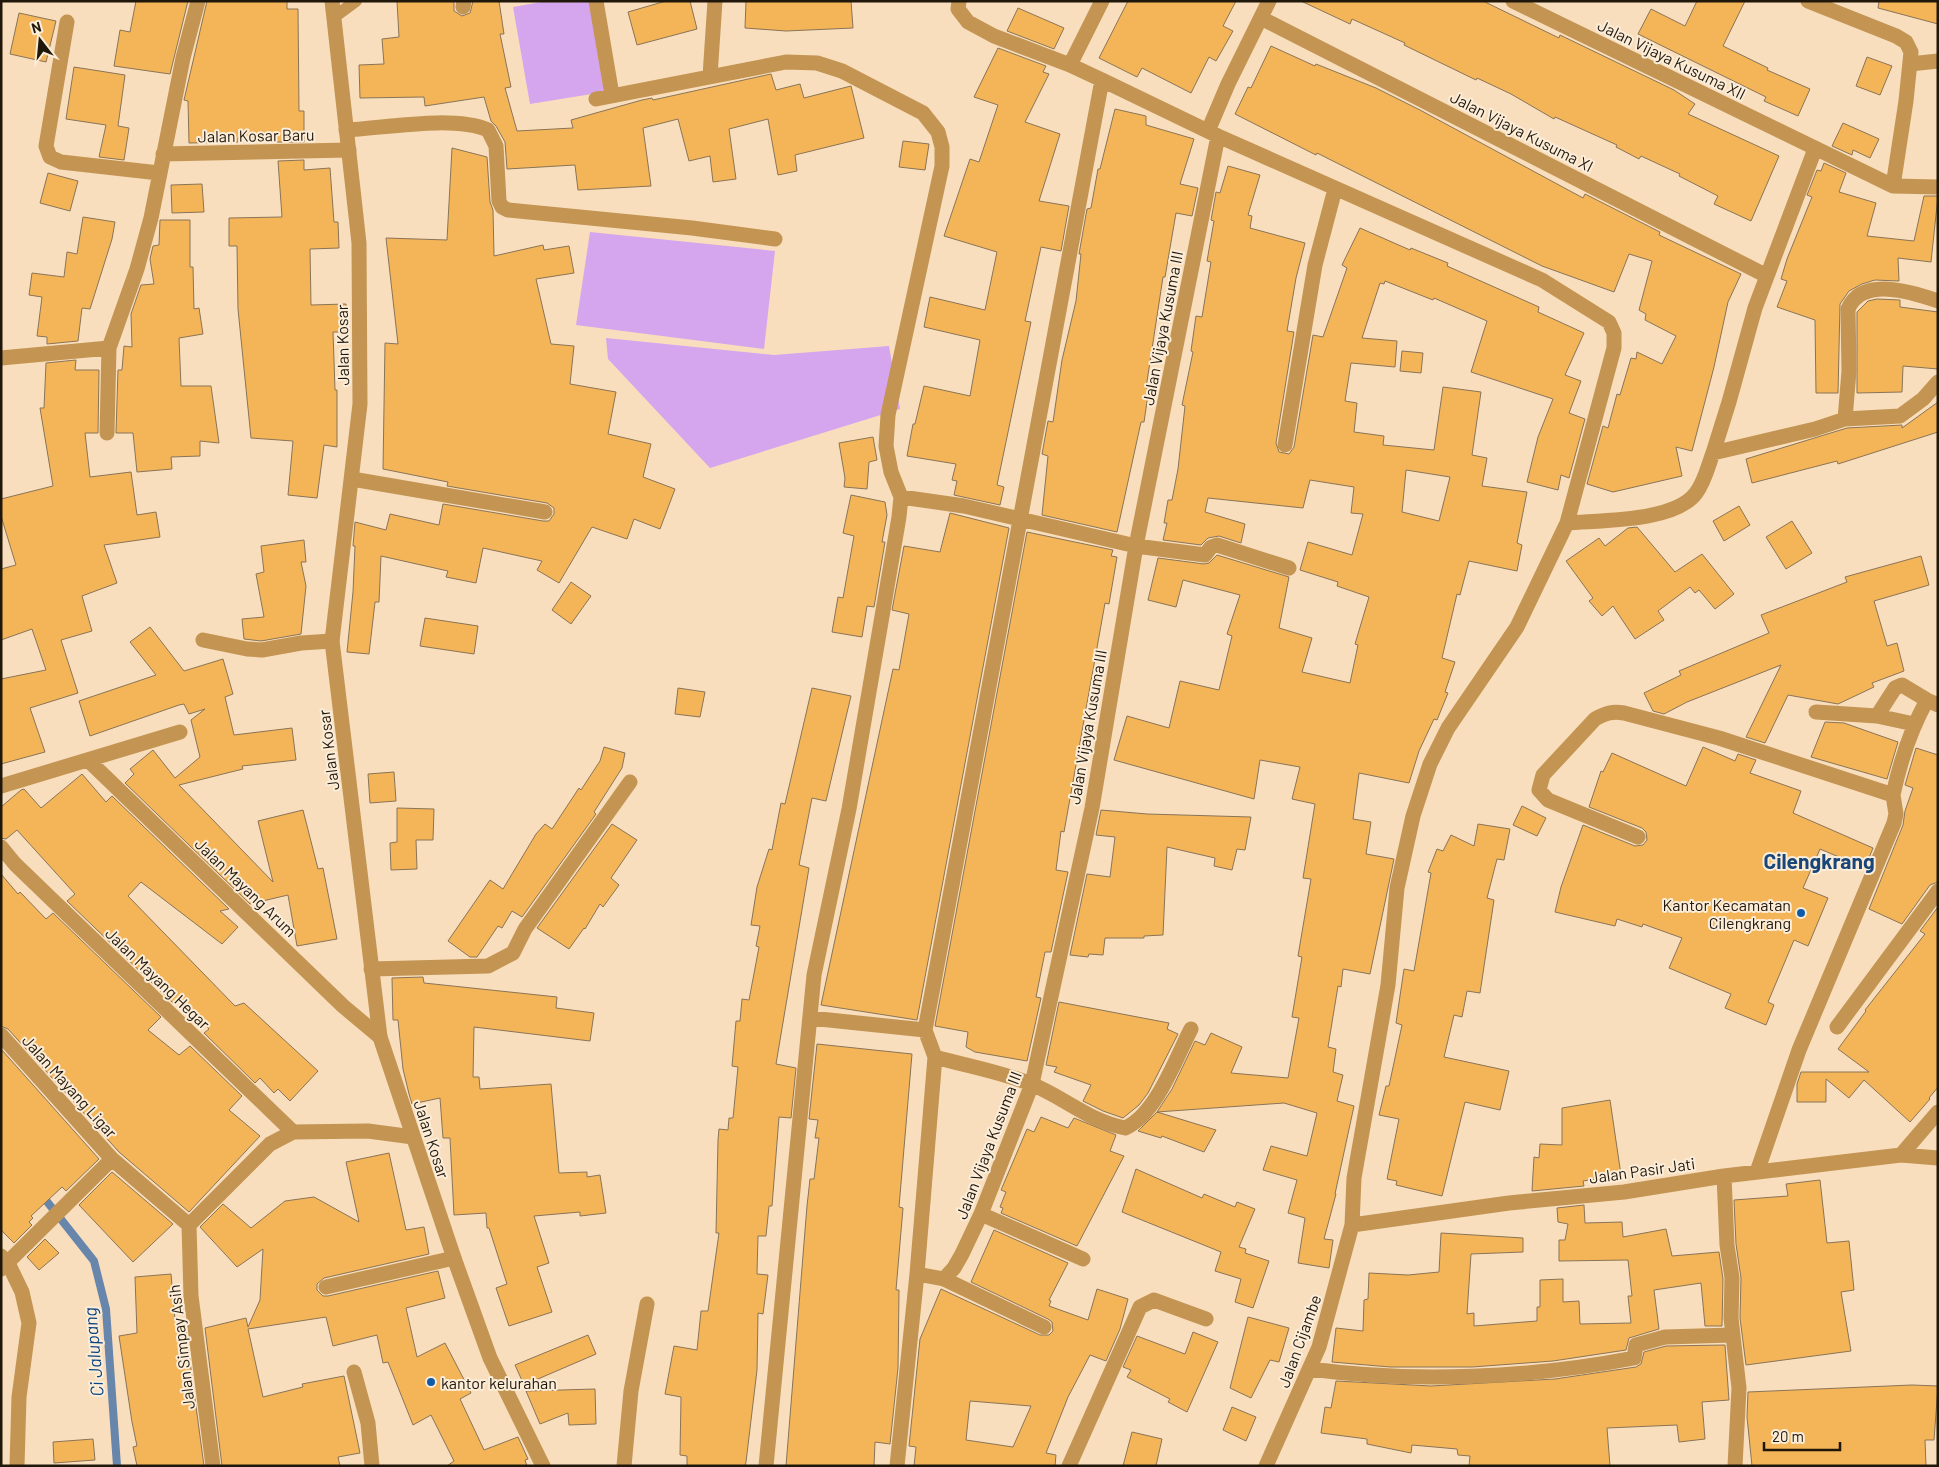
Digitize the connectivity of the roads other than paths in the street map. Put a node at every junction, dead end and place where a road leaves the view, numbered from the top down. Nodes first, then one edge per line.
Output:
1 (198, 1) edge
2 (332, 1) edge
3 (356, 1) edge
4 (596, 1) edge
5 (715, 1) edge
6 (958, 1) edge
7 (1102, 1) edge
8 (1269, 1) edge
9 (1513, 1) edge
10 (1819, 3) edge
11 (333, 18) junction
12 (1261, 18) junction
13 (67, 22) dead end
14 (1938, 61) edge
15 (1910, 64) junction
16 (1070, 65) junction
17 (710, 76) junction
18 (1102, 80) junction
19 (612, 95) junction
20 (596, 99) dead end
21 (346, 130) junction
22 (1213, 133) junction
23 (1815, 149) junction
24 (349, 150) junction
25 (163, 154) junction
26 (159, 173) junction
27 (1892, 186) junction
28 (1938, 187) edge
29 (1335, 189) junction
30 (775, 239) dead end
31 (1768, 276) junction
32 (1938, 301) edge
33 (109, 348) junction
34 (1, 358) edge
35 (1938, 382) edge
36 (1844, 419) junction
37 (107, 434) dead end
38 (1285, 445) dead end
39 (1713, 453) junction
40 (352, 479) junction
41 (900, 497) junction
42 (545, 512) dead end
43 (1022, 518) junction
44 (1567, 523) junction
45 (1136, 546) junction
46 (1290, 568) dead end
47 (203, 640) dead end
48 (332, 641) junction
49 (1932, 702) edge
50 (1816, 712) dead end
51 (1877, 716) junction
52 (1914, 724) junction
53 (180, 732) dead end
54 (89, 760) junction
55 (630, 782) dead end
56 (1, 786) edge
57 (1893, 795) junction
58 (1638, 837) dead end
59 (1, 847) edge
60 (1938, 891) edge
61 (372, 969) junction
62 (810, 1018) junction
63 (1837, 1027) dead end
64 (1191, 1029) dead end
65 (925, 1030) junction
66 (1, 1035) edge
67 (380, 1037) junction
68 (935, 1057) junction
69 (1032, 1084) junction
70 (1938, 1112) edge
71 (293, 1132) junction
72 (413, 1138) junction
73 (1901, 1155) junction
74 (1938, 1158) edge
75 (112, 1159) junction
76 (1757, 1172) junction
77 (1724, 1176) junction
78 (981, 1214) junction
79 (189, 1225) junction
80 (1352, 1225) junction
81 (454, 1258) junction
82 (1083, 1259) dead end
83 (3, 1263) edge
84 (917, 1274) junction
85 (944, 1278) junction
86 (326, 1286) dead end
87 (647, 1304) dead end
88 (1206, 1319) dead end
89 (1044, 1327) dead end
90 (1733, 1335) junction
91 (1310, 1369) junction
92 (354, 1372) dead end
93 (17, 1466) edge
94 (213, 1466) edge
95 (372, 1466) edge
96 (543, 1466) edge
97 (624, 1466) edge
98 (766, 1466) edge
99 (897, 1466) edge
100 (1068, 1466) edge
101 (1266, 1466) edge
102 (1735, 1466) edge

1 - 25 street
2 - 11 street, Jalan Kosar
3 - 11 lane
4 - 19 street
5 - 17 street
6 - 16 street, Jalan Cijambe
7 - 16 street
8 - 12 street, Jalan Vijaya Kusuma III
9 - 23 street, Jalan Vijaya Kusuma XII
10 - 15 street
11 - 21 street, Jalan Kosar
12 - 22 street, Jalan Vijaya Kusuma III
12 - 31 street, Jalan Vijaya Kusuma XI
13 - 26 street
14 - 15 street
15 - 27 street
16 - 18 street, Jalan Cijambe
17 - 19 street
17 - 41 street
18 - 22 street, Jalan Cijambe
18 - 43 street
19 - 20 street
21 - 24 street, Jalan Kosar
21 - 30 street
22 - 29 street, Jalan Cijambe
22 - 45 street, Jalan Vijaya Kusuma III
23 - 27 street, Jalan Vijaya Kusuma XII
23 - 31 street
24 - 25 street, Jalan Kosar Baru
24 - 40 street, Jalan Kosar
25 - 26 street
26 - 33 street
27 - 28 street
29 - 38 street
29 - 44 street, Jalan Cijambe
31 - 39 street
32 - 36 street
33 - 34 street
33 - 37 street
35 - 36 street
36 - 39 street
39 - 44 street
40 - 42 street
40 - 48 street, Jalan Kosar
41 - 43 street
41 - 62 street
43 - 45 street
43 - 65 street
44 - 80 street, Jalan Cijambe
45 - 46 street
45 - 69 street, Jalan Vijaya Kusuma III
47 - 48 street
48 - 61 street, Jalan Kosar
49 - 51 street
49 - 52 street
50 - 51 street
51 - 52 street
52 - 57 street
53 - 54 street
54 - 56 street
54 - 67 street, Jalan Mayang Arum
55 - 61 street
57 - 58 street
57 - 76 street
59 - 71 street, Jalan Mayang Hegar
60 - 63 street
61 - 67 street, Jalan Kosar
62 - 65 street
62 - 98 street
64 - 69 street
65 - 68 street
66 - 75 street, Jalan Mayang Ligar
67 - 72 street, Jalan Kosar
68 - 69 street
68 - 84 street
69 - 78 street, Jalan Vijaya Kusuma III
70 - 73 street
71 - 72 street
71 - 79 street
72 - 81 street, Jalan Kosar
73 - 74 street, Jalan Pasir Jati
73 - 76 street, Jalan Pasir Jati
75 - 79 street, Jalan Mayang Ligar
75 - 83 street
76 - 77 street, Jalan Pasir Jati
77 - 80 street, Jalan Pasir Jati
77 - 90 street
78 - 82 street
78 - 85 street, Jalan Vijaya Kusuma III
79 - 94 street, Jalan Simpay Asih
80 - 91 street, Jalan Cijambe
81 - 86 street
81 - 96 street, Jalan Kosar
83 - 93 street
84 - 85 street
84 - 99 street
85 - 89 street
87 - 97 street
88 - 100 street
90 - 91 street
90 - 102 street
91 - 101 street, Jalan Cijambe
92 - 95 street

